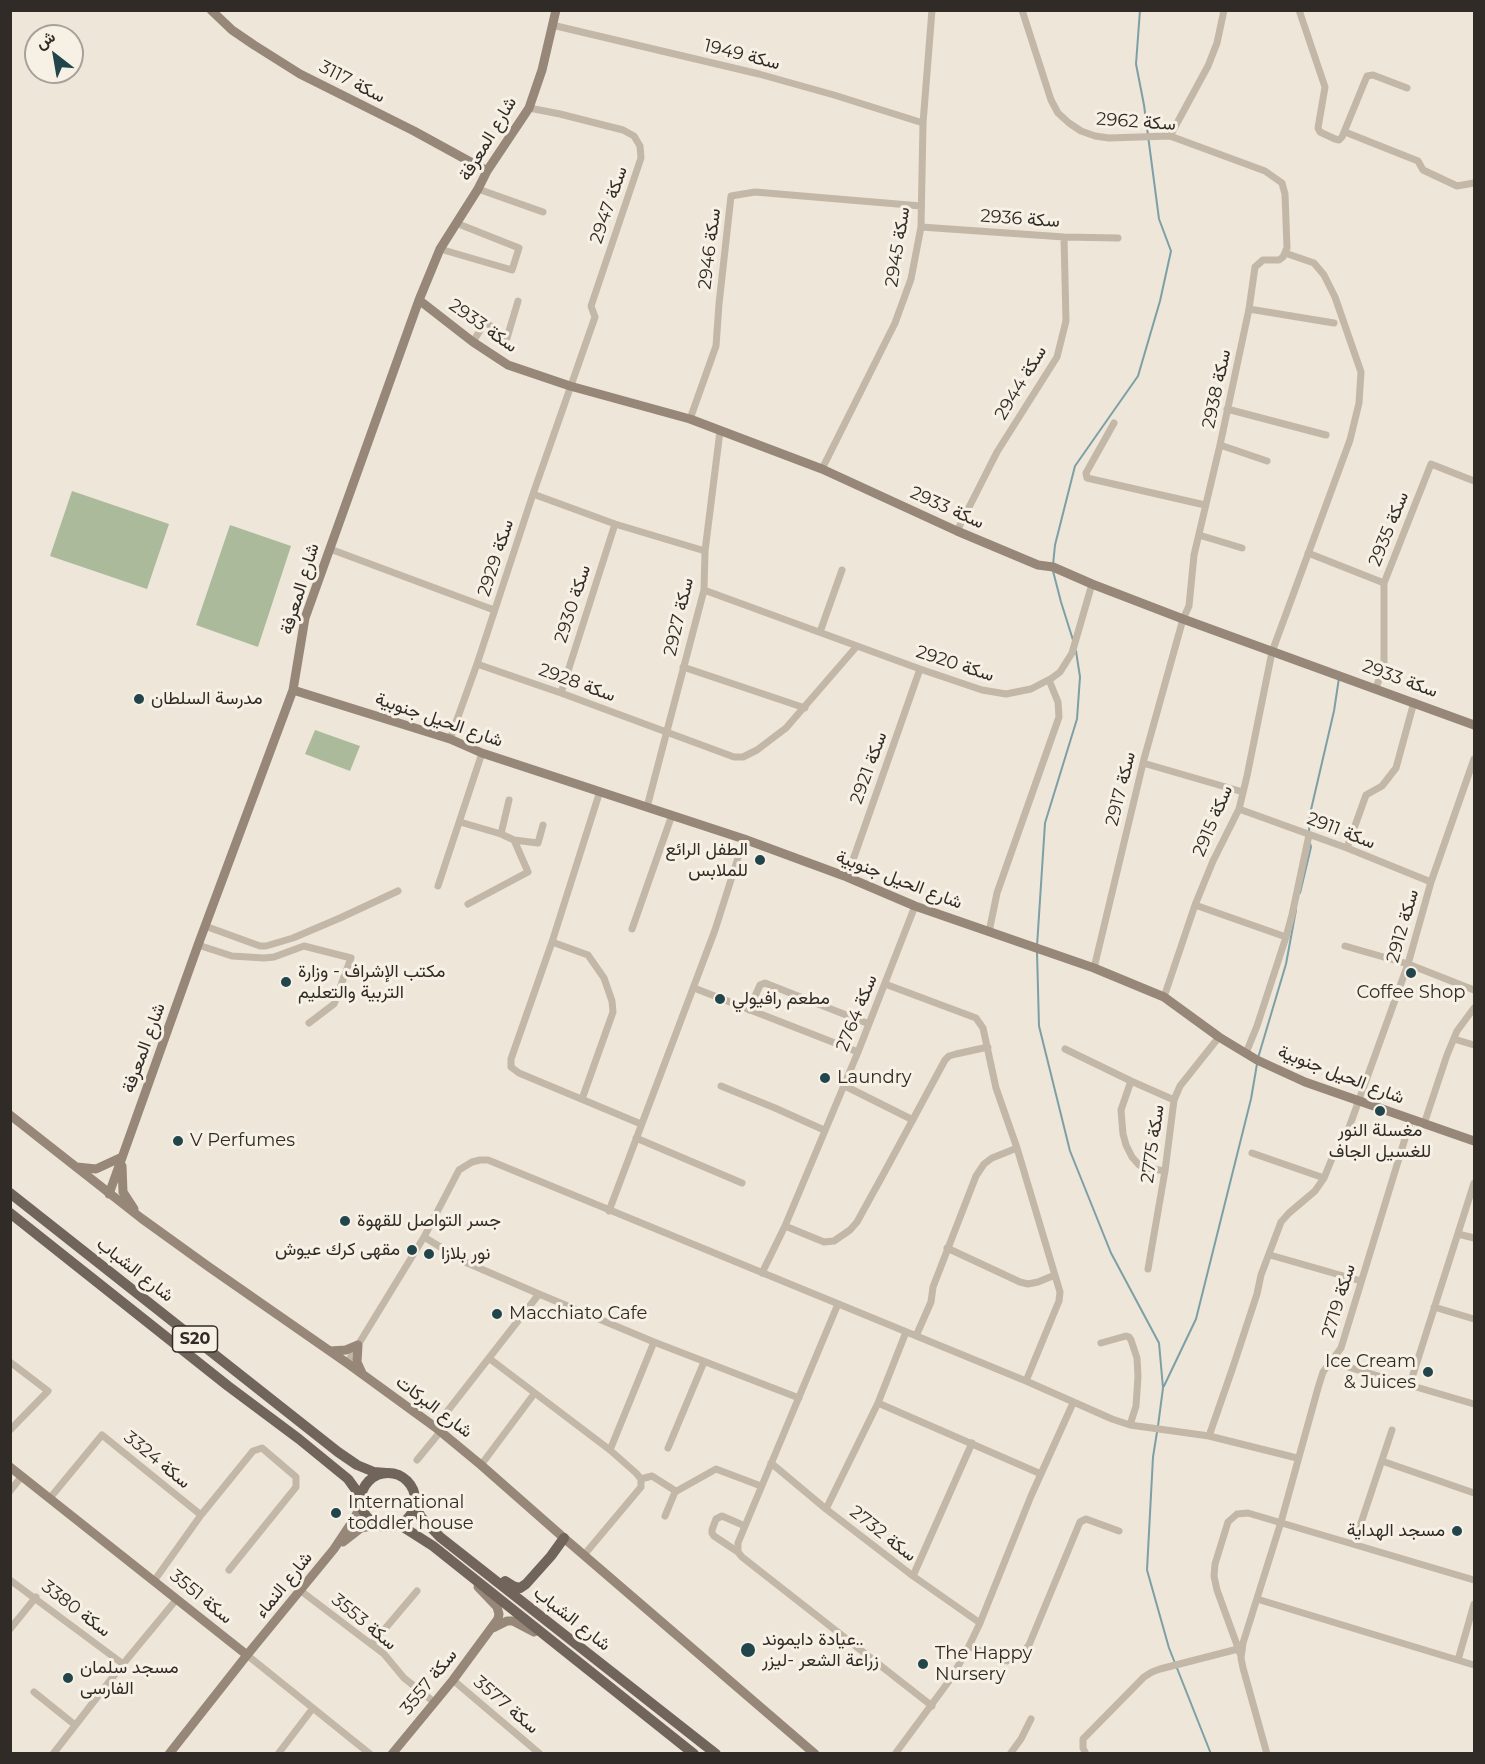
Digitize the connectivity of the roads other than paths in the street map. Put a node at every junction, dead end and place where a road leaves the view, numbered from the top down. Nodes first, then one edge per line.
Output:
1 (211, 10) edge
2 (556, 10) edge
3 (932, 10) edge
4 (1022, 10) edge
5 (1224, 10) edge
6 (1299, 10) edge
7 (552, 25) junction
8 (1407, 88) dead end
9 (529, 108) junction
10 (922, 123) junction
11 (1345, 132) junction
12 (1170, 135) junction
13 (487, 171) junction
14 (1474, 183) edge
15 (478, 189) junction
16 (921, 206) junction
17 (543, 212) dead end
18 (456, 223) junction
19 (921, 227) junction
20 (1064, 237) junction
21 (1118, 238) dead end
22 (440, 249) junction
23 (1285, 253) junction
24 (419, 300) junction
25 (518, 301) dead end
26 (1250, 309) junction
27 (1334, 323) dead end
28 (473, 342) junction
29 (570, 386) junction
30 (1227, 409) junction
31 (690, 419) junction
32 (1114, 423) dead end
33 (720, 431) junction
34 (1326, 435) dead end
35 (1220, 445) junction
36 (1267, 461) dead end
37 (822, 469) junction
38 (1474, 481) edge
39 (533, 494) junction
40 (1205, 505) junction
41 (615, 524) junction
42 (957, 531) junction
43 (1199, 535) junction
44 (1242, 548) dead end
45 (330, 549) junction
46 (705, 551) junction
47 (1308, 554) junction
48 (842, 570) dead end
49 (1384, 583) junction
50 (1092, 584) junction
51 (704, 590) junction
52 (495, 610) junction
53 (1183, 619) junction
54 (820, 632) junction
55 (857, 646) junction
56 (1272, 652) junction
57 (477, 664) junction
58 (683, 667) junction
59 (920, 669) junction
60 (1049, 680) junction
61 (1376, 688) junction
62 (292, 690) junction
63 (561, 693) junction
64 (1414, 702) junction
65 (805, 708) junction
66 (1474, 724) edge
67 (666, 732) junction
68 (450, 739) junction
69 (482, 753) junction
70 (1474, 759) edge
71 (1143, 763) junction
72 (600, 791) junction
73 (1244, 792) junction
74 (509, 800) dead end
75 (647, 807) junction
76 (1239, 809) junction
77 (672, 816) junction
78 (460, 822) junction
79 (543, 825) dead end
80 (501, 834) junction
81 (1309, 835) junction
82 (744, 839) junction
83 (514, 840) junction
84 (1347, 848) junction
85 (847, 877) junction
86 (1431, 882) junction
87 (438, 886) dead end
88 (398, 891) dead end
89 (468, 904) dead end
90 (1195, 905) junction
91 (915, 906) junction
92 (205, 926) junction
93 (632, 929) dead end
94 (989, 932) junction
95 (1286, 937) junction
96 (552, 942) junction
97 (198, 945) junction
98 (1345, 946) dead end
99 (1408, 964) junction
100 (1094, 968) junction
101 (885, 984) junction
102 (694, 988) junction
103 (1474, 990) edge
104 (1164, 997) junction
105 (1474, 1008) edge
106 (749, 1010) junction
107 (309, 1023) dead end
108 (869, 1024) junction
109 (1219, 1037) junction
110 (1454, 1039) junction
111 (1474, 1045) edge
112 (988, 1047) junction
113 (1065, 1049) dead end
114 (858, 1052) junction
115 (1246, 1053) junction
116 (1131, 1082) junction
117 (843, 1085) junction
118 (721, 1086) dead end
119 (582, 1098) junction
120 (1174, 1100) junction
121 (1359, 1101) junction
122 (10, 1115) edge
123 (1411, 1119) junction
124 (913, 1120) junction
125 (641, 1124) junction
126 (1424, 1124) junction
127 (824, 1131) junction
128 (636, 1138) junction
129 (1474, 1141) edge
130 (1017, 1148) junction
131 (1252, 1153) dead end
132 (122, 1157) junction
133 (74, 1166) junction
134 (1165, 1171) junction
135 (1324, 1178) junction
136 (742, 1182) dead end
137 (1474, 1183) edge
138 (10, 1193) edge
139 (109, 1194) junction
140 (609, 1211) junction
141 (10, 1213) edge
142 (141, 1218) junction
143 (784, 1226) junction
144 (1458, 1234) junction
145 (424, 1237) junction
146 (1474, 1238) edge
147 (947, 1248) junction
148 (1270, 1255) junction
149 (1148, 1269) dead end
150 (762, 1273) junction
151 (1055, 1275) junction
152 (1361, 1281) junction
153 (539, 1294) junction
154 (838, 1304) junction
155 (1434, 1307) junction
156 (1474, 1320) edge
157 (906, 1332) junction
158 (916, 1336) junction
159 (654, 1342) junction
160 (1101, 1343) dead end
161 (358, 1345) junction
162 (330, 1352) junction
163 (490, 1359) junction
164 (10, 1362) edge
165 (704, 1362) junction
166 (1331, 1362) junction
167 (347, 1363) junction
168 (362, 1373) junction
169 (1026, 1381) junction
170 (1410, 1384) junction
171 (534, 1394) junction
172 (799, 1398) junction
173 (878, 1403) junction
174 (1073, 1403) junction
175 (1474, 1404) edge
176 (1130, 1425) junction
177 (438, 1429) junction
178 (10, 1430) edge
179 (1392, 1430) dead end
180 (1209, 1436) junction
181 (972, 1443) junction
182 (668, 1448) dead end
183 (610, 1450) junction
184 (1297, 1458) junction
185 (417, 1460) dead end
186 (1382, 1461) junction
187 (771, 1463) junction
188 (481, 1465) junction
189 (10, 1467) edge
190 (386, 1473) junction
191 (1041, 1474) junction
192 (22, 1476) junction
193 (641, 1479) junction
194 (761, 1486) junction
195 (10, 1491) edge
196 (675, 1492) junction
197 (1474, 1493) edge
198 (50, 1498) junction
199 (361, 1501) junction
200 (415, 1505) junction
201 (826, 1509) junction
202 (201, 1515) junction
203 (665, 1516) dead end
204 (1281, 1522) junction
205 (376, 1525) junction
206 (400, 1525) junction
207 (745, 1526) junction
208 (1119, 1531) dead end
209 (564, 1538) junction
210 (1354, 1544) junction
211 (334, 1549) junction
212 (738, 1552) junction
213 (462, 1554) junction
214 (584, 1555) junction
215 (448, 1558) junction
216 (230, 1570) dead end
217 (537, 1570) junction
218 (913, 1576) junction
219 (10, 1580) edge
220 (1474, 1580) edge
221 (154, 1581) junction
222 (301, 1591) junction
223 (417, 1591) dead end
224 (36, 1597) junction
225 (1257, 1599) junction
226 (176, 1600) junction
227 (1474, 1604) edge
228 (980, 1623) junction
229 (10, 1629) edge
230 (491, 1630) junction
231 (576, 1642) junction
232 (372, 1644) junction
233 (969, 1646) junction
234 (1238, 1649) junction
235 (247, 1655) junction
236 (1241, 1658) junction
237 (1458, 1660) junction
238 (579, 1663) junction
239 (123, 1664) junction
240 (1474, 1665) edge
241 (453, 1680) junction
242 (34, 1692) dead end
243 (434, 1702) junction
244 (932, 1706) junction
245 (313, 1708) junction
246 (1031, 1719) dead end
247 (75, 1725) junction
248 (531, 1747) junction
249 (53, 1754) edge
250 (169, 1754) edge
251 (278, 1754) edge
252 (370, 1754) edge
253 (392, 1754) edge
254 (526, 1754) edge
255 (540, 1754) edge
256 (694, 1754) edge
257 (716, 1754) edge
258 (815, 1754) edge
259 (895, 1754) edge
260 (1010, 1754) edge
261 (1086, 1754) edge
262 (1267, 1754) edge

1 - 13 street, سكة 3117
2 - 7 street, شارع المعرفة
3 - 10 street, سكة 2945
4 - 12 street, سكة 2962
5 - 12 street
6 - 11 street
7 - 9 street, شارع المعرفة
7 - 10 street, سكة 1949
8 - 11 street
9 - 13 street, شارع المعرفة
9 - 29 street, سكة 2947
10 - 16 street, سكة 2945
11 - 14 street
12 - 23 street, سكة 2962
13 - 15 street, شارع المعرفة
15 - 17 street
15 - 18 street, شارع المعرفة
16 - 19 street, سكة 2945
16 - 31 street, سكة 2946
18 - 22 street, شارع المعرفة
18 - 22 street
19 - 20 street, سكة 2936
19 - 37 street, سكة 2945
20 - 21 street, سكة 2936
20 - 42 street, سكة 2944
22 - 24 street, شارع المعرفة
23 - 26 street, سكة 2938
23 - 47 street, سكة 2915
24 - 28 street, سكة 2933
24 - 45 street, شارع المعرفة
25 - 28 street
26 - 27 street
26 - 30 street, سكة 2938
28 - 29 street, سكة 2933
29 - 31 street, سكة 2933
29 - 39 street, سكة 2929
30 - 34 street
30 - 35 street, سكة 2938
31 - 33 street, سكة 2933
32 - 40 street
33 - 37 street, سكة 2933
33 - 46 street, سكة 2927
35 - 36 street
35 - 40 street, سكة 2938
37 - 42 street, سكة 2933
38 - 49 street, سكة 2935
39 - 41 street
39 - 52 street, سكة 2929
40 - 43 street, سكة 2938
41 - 46 street
41 - 63 street, سكة 2930
42 - 50 street, سكة 2933
43 - 44 street
43 - 53 street, سكة 2938
45 - 52 street
45 - 62 street, شارع المعرفة
46 - 51 street, سكة 2927
47 - 49 street
47 - 56 street, سكة 2915
48 - 54 street
49 - 61 street, سكة 2935
50 - 53 street, سكة 2933
50 - 60 street, سكة 2920
51 - 54 street, سكة 2920
51 - 58 street, سكة 2927
52 - 57 street, سكة 2929
53 - 56 street, سكة 2933
53 - 71 street, سكة 2917
54 - 55 street, سكة 2920
55 - 59 street, سكة 2920
55 - 65 street
56 - 61 street, سكة 2933
56 - 73 street, سكة 2915
57 - 63 street, سكة 2928
57 - 68 street, سكة 2929
58 - 65 street
58 - 67 street, سكة 2927
59 - 60 street, سكة 2920
59 - 85 street, سكة 2921
60 - 94 street
61 - 64 street, سكة 2933
62 - 68 street, شارع الحيل جنوبية
62 - 92 street, شارع المعرفة
63 - 67 street, سكة 2928
64 - 66 street, سكة 2933
64 - 84 street
65 - 67 street, سكة 2928
67 - 75 street, سكة 2927
68 - 69 street, شارع الحيل جنوبية
69 - 72 street, شارع الحيل جنوبية
69 - 78 street
70 - 86 street, سكة 2912
71 - 73 street
71 - 100 street, سكة 2917
72 - 75 street, شارع الحيل جنوبية
72 - 96 street
73 - 76 street, سكة 2915
74 - 80 street
75 - 77 street, شارع الحيل جنوبية
76 - 81 street, سكة 2911
76 - 90 street, سكة 2915
77 - 82 street, شارع الحيل جنوبية
77 - 93 street
78 - 80 street
78 - 87 street
79 - 83 street
80 - 83 street
81 - 84 street, سكة 2911
81 - 95 street
82 - 85 street, شارع الحيل جنوبية
82 - 102 street
83 - 89 street
84 - 86 street, سكة 2911
85 - 91 street, شارع الحيل جنوبية
86 - 99 street, سكة 2912
88 - 92 street
90 - 95 street
90 - 104 street, سكة 2915
91 - 94 street, شارع الحيل جنوبية
91 - 101 street, سكة 2764
92 - 97 street, شارع المعرفة
94 - 100 street, شارع الحيل جنوبية
95 - 115 street
96 - 119 street
96 - 119 street
97 - 107 street
97 - 132 street, شارع المعرفة
98 - 99 street
99 - 103 street
99 - 121 street, سكة 2912
100 - 104 street, شارع الحيل جنوبية
101 - 108 street, سكة 2764
101 - 112 street
102 - 106 street
102 - 125 street
104 - 109 street, شارع الحيل جنوبية
105 - 110 street
106 - 108 street
106 - 114 street
108 - 114 street, سكة 2764
109 - 115 street, شارع الحيل جنوبية
109 - 120 street, سكة 2775
110 - 111 street
110 - 126 street
112 - 124 street
112 - 130 street
113 - 116 street
114 - 117 street, سكة 2764
115 - 121 street, شارع الحيل جنوبية
116 - 120 street
116 - 134 street
117 - 124 street
117 - 127 street, سكة 2764
118 - 127 street
119 - 125 street
120 - 134 street, سكة 2775
121 - 123 street, شارع الحيل جنوبية
121 - 135 street, سكة 2912
122 - 133 street, شارع البركات
123 - 126 street, شارع الحيل جنوبية
123 - 152 street, سكة 2719
124 - 143 street
125 - 128 street
126 - 129 street, شارع الحيل جنوبية
127 - 143 street, سكة 2764
128 - 136 street
128 - 140 street
130 - 147 street
130 - 151 street
131 - 135 street
132 - 133 street
132 - 139 street, شارع المعرفة
132 - 142 street
133 - 139 street, شارع البركات
134 - 149 street, سكة 2775
135 - 148 street, سكة 2912
137 - 144 street
138 - 190 main road, شارع الشباب / S20
139 - 142 street, شارع البركات
140 - 145 street
140 - 150 street
141 - 199 main road, شارع الشباب / S20
142 - 162 street, شارع البركات
143 - 150 street, سكة 2764
144 - 146 street
144 - 155 street
145 - 153 street
145 - 161 street
147 - 151 street
147 - 158 street
148 - 152 street
148 - 180 street, سكة 2912
150 - 154 street
151 - 169 street
152 - 166 street, سكة 2719
153 - 159 street
153 - 163 street
154 - 157 street
154 - 172 street
155 - 156 street
155 - 170 street
157 - 158 street
157 - 173 street
158 - 169 street
159 - 165 street
159 - 183 street
160 - 176 street
161 - 162 street
161 - 167 street
161 - 168 street
162 - 167 street, شارع البركات
163 - 171 street
163 - 177 street
164 - 178 street
165 - 172 street
165 - 182 street
166 - 170 street
166 - 184 street, سكة 2719
167 - 168 street, شارع البركات
168 - 177 street, شارع البركات
169 - 174 street
170 - 175 street
171 - 183 street
171 - 188 street
172 - 187 street
173 - 181 street
173 - 201 street
174 - 176 street
174 - 191 street
176 - 180 street
177 - 185 street
177 - 188 street, شارع البركات
179 - 186 street
180 - 184 street
181 - 191 street
181 - 218 street
183 - 193 street
184 - 204 street, سكة 2719
186 - 197 street
186 - 210 street
187 - 194 street
187 - 201 street, سكة 2732
188 - 209 street, شارع البركات
189 - 192 street, سكة 3551
190 - 199 main road
190 - 200 main road, S20
191 - 228 street
192 - 195 street
192 - 198 street, سكة 3551
193 - 196 street
193 - 214 street
194 - 196 street
194 - 207 street
196 - 203 street
198 - 202 street, سكة 3324
198 - 221 street, سكة 3551
199 - 205 main road, S20
199 - 211 street, شارع النماء
200 - 206 main road
200 - 213 main road, شارع الشباب / S20
201 - 218 street, سكة 2732
202 - 216 street
202 - 221 street
204 - 210 street, سكة 2719
204 - 225 street, سكة 2719
204 - 234 street, سكة 2719
205 - 206 main road
205 - 211 street, شارع النماء
206 - 215 main road, شارع الشباب
207 - 212 street
207 - 212 street
208 - 233 street
209 - 214 street, شارع البركات
209 - 217 main road
210 - 220 street, سكة 2719
211 - 222 street, شارع النماء
212 - 244 street
213 - 217 main road
213 - 231 main road, شارع الشباب / S20
214 - 258 street, شارع البركات
215 - 230 street
215 - 238 main road, شارع الشباب
217 - 231 main road
218 - 228 street, سكة 2732
219 - 224 street, سكة 3380
221 - 226 street, سكة 3551
222 - 232 street, سكة 3553
222 - 235 street, شارع النماء
223 - 232 street
224 - 229 street
224 - 239 street, سكة 3380
225 - 236 street, سكة 2719
225 - 237 street
226 - 235 street, سكة 3551
226 - 239 street
227 - 237 street
228 - 233 street
230 - 238 street
230 - 241 street, سكة 3557
231 - 257 main road, شارع الشباب / S20
232 - 243 street, سكة 3553
233 - 244 street
234 - 236 street, سكة 2719
234 - 261 street
235 - 245 street, سكة 3551
235 - 250 street, شارع النماء
236 - 262 street, سكة 2719
237 - 240 street
238 - 256 main road, شارع الشباب
239 - 247 street
241 - 243 street, سكة 3557
241 - 248 street, سكة 3577
242 - 247 street
243 - 253 street, سكة 3557
244 - 259 street
245 - 251 street
245 - 252 street, سكة 3551
246 - 260 street
247 - 249 street
248 - 254 street
248 - 255 street, سكة 3577

